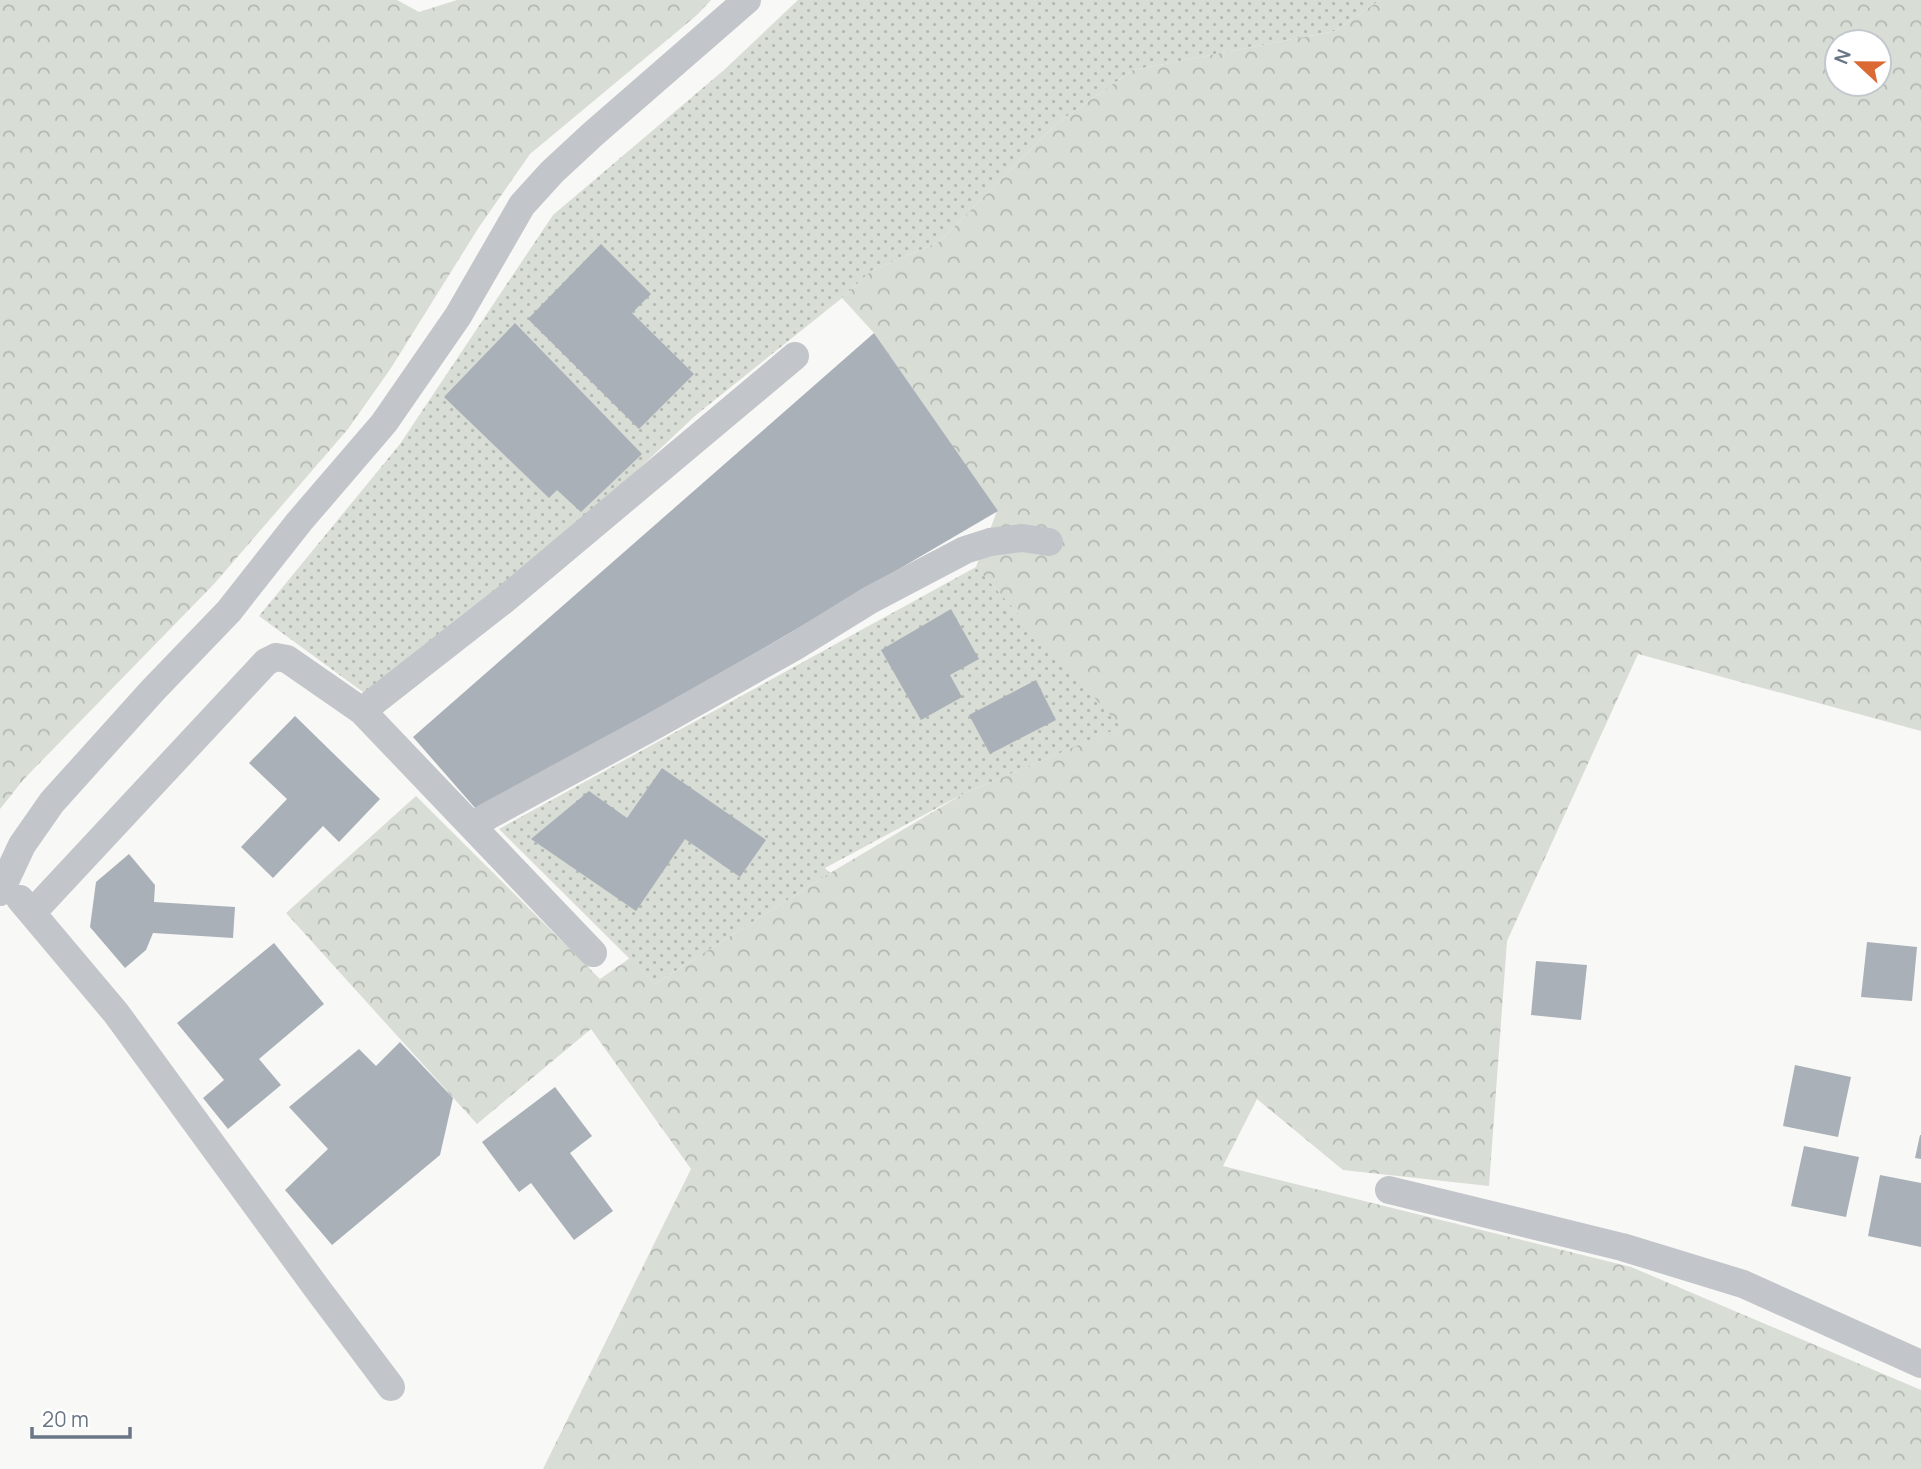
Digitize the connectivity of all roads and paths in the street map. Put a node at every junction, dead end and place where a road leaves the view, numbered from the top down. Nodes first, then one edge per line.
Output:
1 (747, 0) edge
2 (795, 356) dead end
3 (1048, 542) dead end
4 (362, 711) junction
5 (473, 826) junction
6 (3, 886) edge
7 (32, 913) junction
8 (593, 953) dead end
9 (1389, 1190) dead end
10 (1921, 1364) edge
11 (391, 1387) dead end

1 - 6 street
2 - 4 street
3 - 5 street
4 - 5 street
4 - 7 street
5 - 8 street
6 - 7 street
7 - 11 street
9 - 10 street

